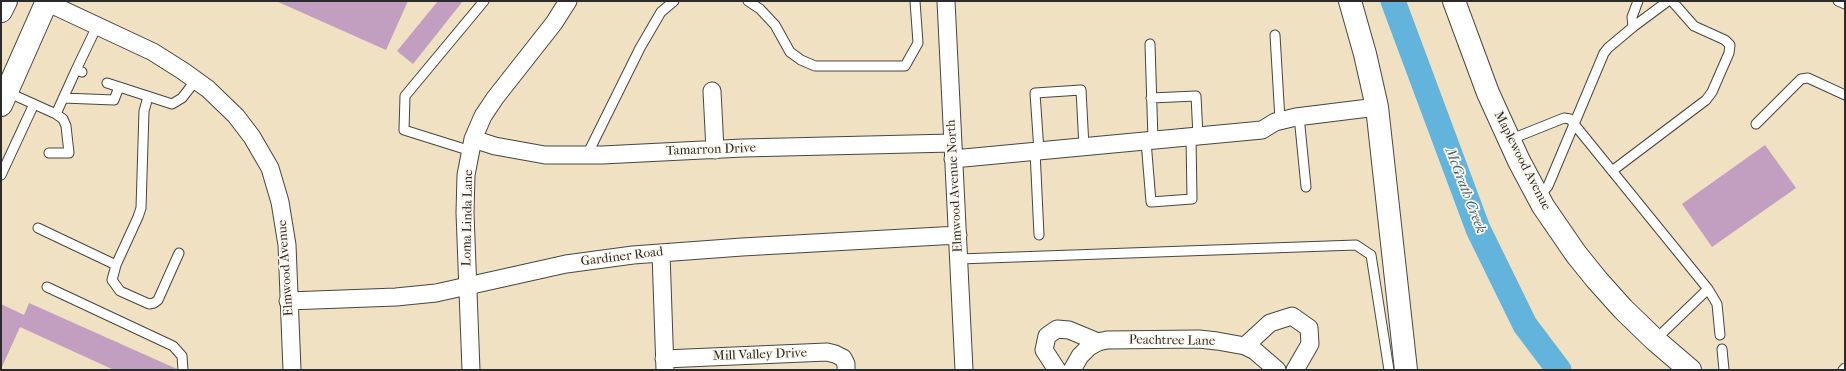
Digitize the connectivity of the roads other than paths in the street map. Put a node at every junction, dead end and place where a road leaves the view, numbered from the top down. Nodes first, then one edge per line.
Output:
1 (6, 1) edge
2 (46, 1) edge
3 (484, 1) edge
4 (568, 1) edge
5 (674, 1) edge
6 (748, 1) edge
7 (914, 1) edge
8 (946, 1) edge
9 (1350, 1) edge
10 (1454, 1) edge
11 (1638, 1) edge
12 (1668, 1) edge
13 (1672, 1) edge
14 (1838, 1) edge
15 (1845, 4) edge
16 (1, 12) edge
17 (97, 26) junction
18 (1633, 27) junction
19 (1275, 35) dead end
20 (1150, 44) dead end
21 (196, 80) junction
22 (107, 83) dead end
23 (119, 87) junction
24 (712, 91) dead end
25 (1845, 95) edge
26 (148, 97) junction
27 (63, 98) junction
28 (1151, 98) junction
29 (4, 99) edge
30 (34, 104) junction
31 (1377, 107) junction
32 (56, 114) junction
33 (1299, 116) junction
34 (1280, 120) junction
35 (1574, 123) junction
36 (1756, 124) dead end
37 (1195, 137) junction
38 (1509, 140) junction
39 (1149, 141) junction
40 (472, 145) junction
41 (1084, 147) junction
42 (715, 150) junction
43 (952, 151) junction
44 (1037, 151) junction
45 (49, 153) dead end
46 (587, 156) junction
47 (1612, 170) junction
48 (1, 175) edge
49 (1306, 187) dead end
50 (1539, 197) junction
51 (38, 228) dead end
52 (1040, 234) dead end
53 (958, 235) junction
54 (179, 253) dead end
55 (661, 253) junction
56 (959, 259) junction
57 (116, 265) junction
58 (46, 286) dead end
59 (467, 287) junction
60 (1708, 289) junction
61 (288, 301) junction
62 (1720, 335) dead end
63 (1655, 340) junction
64 (1098, 342) junction
65 (1245, 346) junction
66 (1722, 349) dead end
67 (664, 364) edge
68 (182, 370) edge
69 (292, 370) edge
70 (471, 370) edge
71 (846, 370) edge
72 (964, 370) edge
73 (1057, 370) edge
74 (1072, 370) edge
75 (1277, 370) edge
76 (1295, 370) edge
77 (1389, 370) edge
78 (1406, 370) edge
79 (1690, 370) edge
80 (1724, 370) edge

1 - 16 street
2 - 17 street, Elmwood Avenue
2 - 29 street
3 - 40 lane
4 - 40 street, Loma Linda Lane
5 - 46 lane
6 - 7 lane
8 - 43 street, Elmwood Avenue North
9 - 31 street
10 - 38 street, Maplewood Avenue
11 - 18 lane
12 - 18 lane
13 - 47 lane
14 - 15 lane
17 - 21 street, Elmwood Avenue
17 - 27 lane
18 - 35 lane
19 - 34 lane
20 - 28 lane
21 - 26 lane
21 - 61 street, Elmwood Avenue
22 - 23 lane
23 - 26 lane
23 - 27 lane
24 - 42 street
25 - 36 lane
26 - 57 lane
27 - 32 lane
28 - 37 lane
28 - 39 lane
29 - 30 lane
30 - 32 lane
30 - 48 lane
31 - 33 street, Tamarron Drive
31 - 78 street
32 - 45 lane
33 - 34 street, Tamarron Drive
33 - 49 lane
34 - 37 street, Tamarron Drive
35 - 38 lane
35 - 47 lane
35 - 50 lane
37 - 39 street, Tamarron Drive
37 - 39 lane
38 - 50 street, Maplewood Avenue
39 - 41 street, Tamarron Drive
40 - 46 street, Tamarron Drive
40 - 59 street, Loma Linda Lane
41 - 44 street, Tamarron Drive
41 - 44 lane
42 - 43 street, Tamarron Drive
42 - 46 street, Tamarron Drive
43 - 44 street, Tamarron Drive
43 - 53 street, Elmwood Avenue North
44 - 52 lane
47 - 60 lane
50 - 63 street, Maplewood Avenue
51 - 57 lane
53 - 55 street, Gardiner Road
53 - 56 street, Elmwood Avenue North
54 - 57 lane
55 - 59 street, Gardiner Road
55 - 67 street
56 - 72 street, Elmwood Avenue North
56 - 77 lane
58 - 68 lane
59 - 61 street, Gardiner Road
59 - 70 street, Loma Linda Lane
60 - 62 lane
60 - 63 lane
61 - 69 street, Elmwood Avenue
63 - 79 street, Maplewood Avenue
64 - 65 street, Peachtree Lane
64 - 73 street, Peachtree Lane
64 - 74 street
65 - 75 street, Peachtree Lane
65 - 76 street
66 - 80 lane
67 - 71 street, Mill Valley Drive

